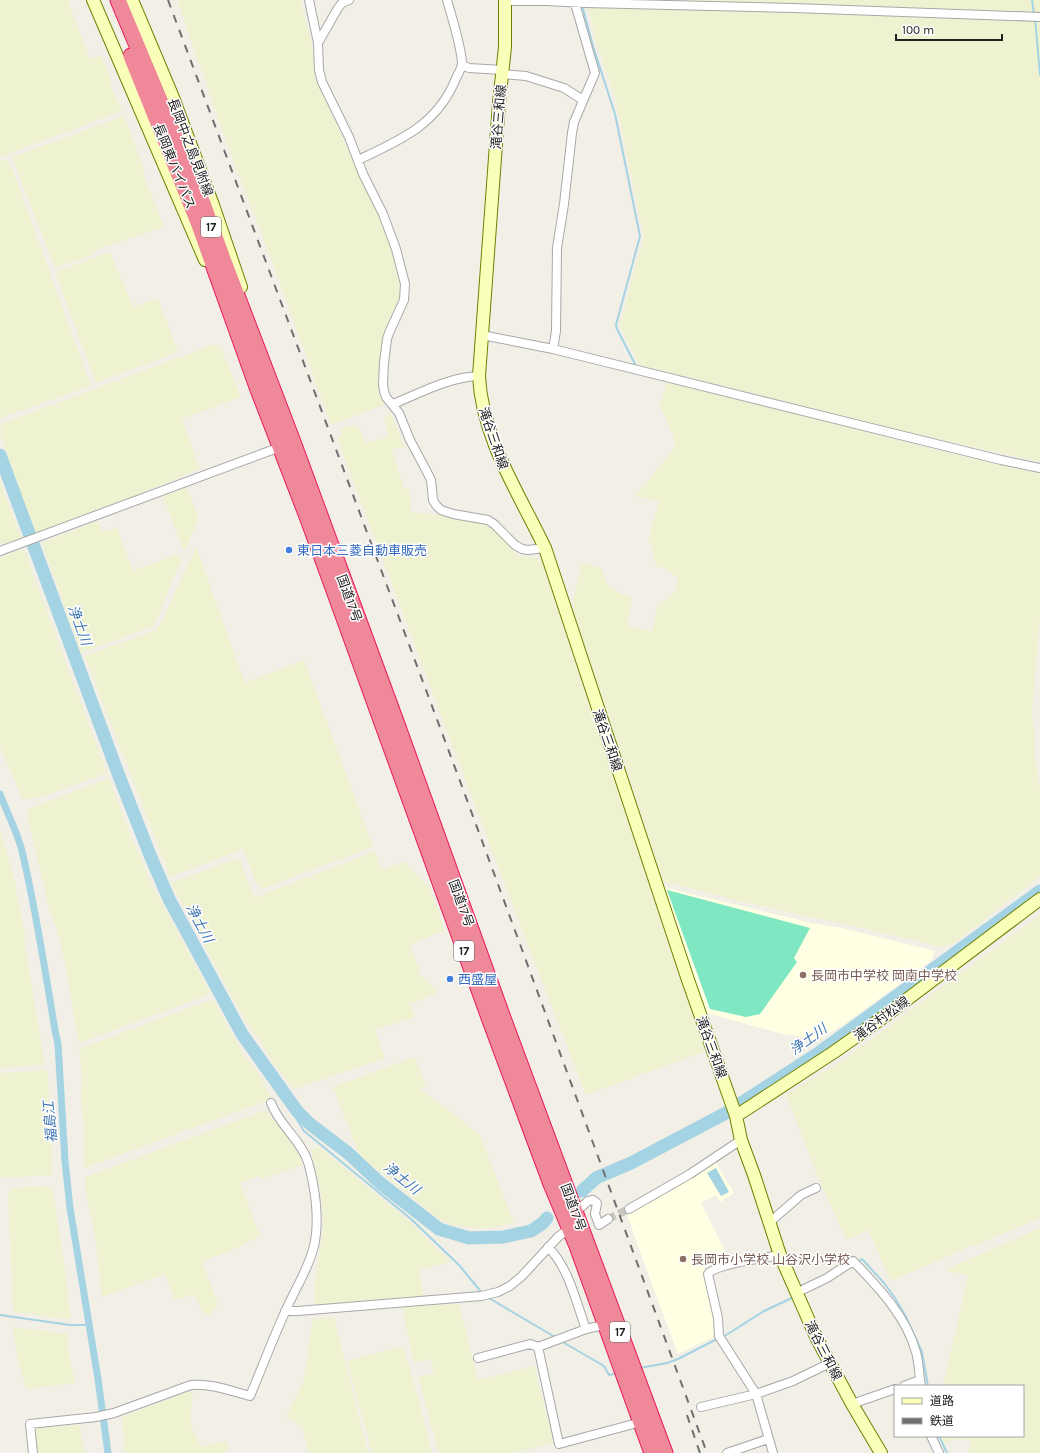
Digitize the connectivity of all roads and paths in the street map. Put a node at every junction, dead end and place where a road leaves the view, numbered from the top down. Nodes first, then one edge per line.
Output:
1 (93, 0) edge
2 (107, 0) edge
3 (118, 0) edge
4 (132, 0) edge
5 (309, 0) edge
6 (349, 0) edge
7 (447, 0) edge
8 (505, 0) edge
9 (578, 2) edge
10 (1040, 16) edge
11 (318, 43) junction
12 (462, 65) junction
13 (502, 72) junction
14 (583, 100) junction
15 (161, 114) junction
16 (358, 160) junction
17 (238, 332) junction
18 (482, 335) junction
19 (255, 343) junction
20 (553, 349) junction
21 (479, 376) junction
22 (393, 404) junction
23 (287, 444) junction
24 (1040, 468) edge
25 (545, 548) junction
26 (0, 551) edge
27 (1040, 899) edge
28 (271, 1103) dead end
29 (736, 1116) junction
30 (741, 1140) junction
31 (816, 1188) dead end
32 (629, 1209) tunnel mouth
33 (576, 1212) junction
34 (608, 1219) tunnel mouth
35 (770, 1222) junction
36 (570, 1228) junction
37 (548, 1247) junction
38 (780, 1255) junction
39 (796, 1292) junction
40 (285, 1311) junction
41 (604, 1325) junction
42 (586, 1330) junction
43 (538, 1347) junction
44 (478, 1358) dead end
45 (830, 1363) junction
46 (921, 1383) edge
47 (910, 1385) edge
48 (894, 1389) edge
49 (756, 1394) junction
50 (852, 1404) junction
51 (701, 1407) dead end
52 (641, 1422) junction
53 (931, 1437) edge
54 (768, 1439) junction
55 (33, 1453) edge
56 (652, 1453) edge
57 (664, 1453) edge
58 (727, 1453) edge
59 (773, 1453) edge
60 (880, 1453) edge
61 (939, 1453) edge

1 - 17 main road
2 - 15 highway, 長岡東バイパス / 17
3 - 15 highway, 長岡東バイパス / 17
4 - 19 main road, 長岡中之島見附線
5 - 11 street
6 - 11 street
7 - 12 street
8 - 9 street
8 - 13 main road, 滝谷三和線
9 - 10 street
9 - 14 street
11 - 16 street
12 - 13 street
12 - 16 street
13 - 14 street
13 - 18 main road, 滝谷三和線
14 - 20 street
15 - 17 highway, 長岡東バイパス / 17
15 - 19 highway, 長岡東バイパス / 17
16 - 22 street
17 - 23 highway, 長岡東バイパス / 17
18 - 20 street
18 - 21 main road, 滝谷三和線
19 - 23 highway, 長岡東バイパス / 17
20 - 24 street
21 - 22 street
21 - 25 main road, 滝谷三和線
22 - 25 street
23 - 26 street
23 - 33 highway, 国道17号 / 17
23 - 36 highway, 国道17号 / 17
25 - 29 main road, 滝谷三和線
27 - 29 main road, 滝谷村松線
28 - 40 street
29 - 30 main road, 滝谷三和線
30 - 32 street
30 - 35 main road, 滝谷三和線
31 - 35 street
33 - 34 street
33 - 57 highway, 国道17号 / 17
35 - 38 main road, 滝谷三和線
36 - 37 street
36 - 41 highway, 国道17号 / 17
37 - 40 street
37 - 42 street
38 - 39 main road, 滝谷三和線
38 - 49 street
39 - 45 main road, 滝谷三和線
39 - 46 street
40 - 55 street
41 - 42 street
41 - 52 highway, 国道17号 / 17
42 - 43 street
43 - 44 street
43 - 52 street
45 - 49 street
45 - 50 main road, 滝谷三和線
46 - 47 street
48 - 50 street
49 - 51 street
49 - 54 street
50 - 60 main road, 滝谷三和線
52 - 56 highway, 国道17号 / 17
53 - 61 street
54 - 58 street
54 - 59 street

